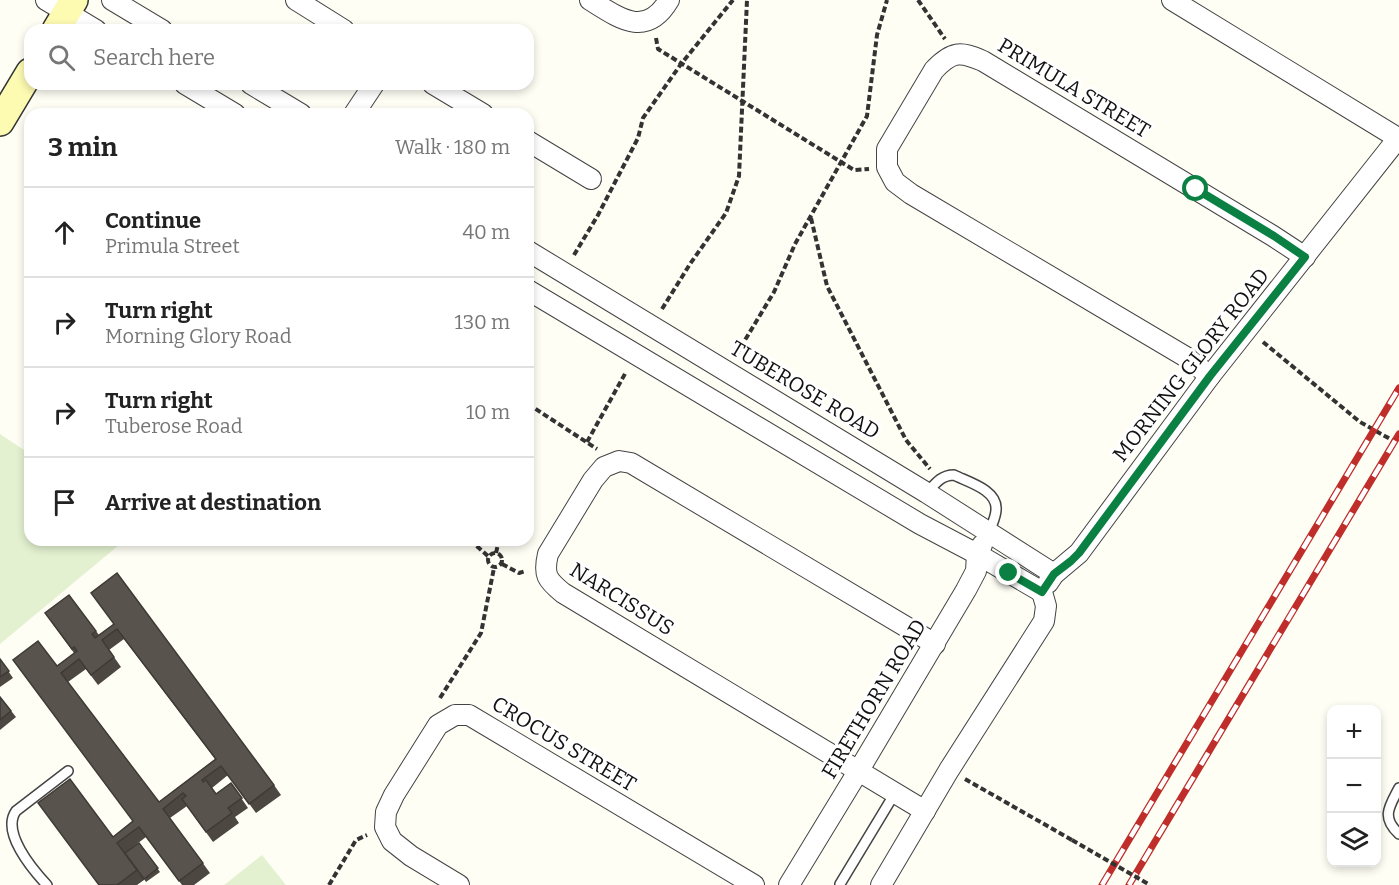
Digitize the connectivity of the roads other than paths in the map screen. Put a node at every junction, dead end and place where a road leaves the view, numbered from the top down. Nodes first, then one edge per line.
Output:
1 (112, 0) edge
2 (296, 0) edge
3 (590, 0) edge
4 (669, 0) edge
5 (1172, 0) edge
6 (61, 11) edge
7 (85, 24) edge
8 (152, 24) edge
9 (334, 24) edge
10 (24, 82) edge
11 (195, 90) edge
12 (261, 90) edge
13 (370, 90) edge
14 (443, 90) edge
15 (225, 108) edge
16 (291, 108) edge
17 (358, 108) edge
18 (473, 108) edge
19 (0, 122) edge
20 (1399, 137) edge
21 (534, 145) edge
22 (591, 178) dead end
23 (534, 255) edge
24 (1305, 257) junction
25 (534, 294) edge
26 (1210, 376) junction
27 (933, 486) junction
28 (989, 533) junction
29 (977, 555) junction
30 (1054, 574) junction
31 (1042, 592) junction
32 (935, 644) junction
33 (860, 770) junction
34 (68, 771) dead end
35 (1399, 788) edge
36 (895, 793) junction
37 (925, 811) junction
38 (1399, 834) edge
39 (840, 884) edge
40 (47, 885) edge
41 (459, 885) edge
42 (754, 885) edge
43 (789, 885) edge
44 (881, 885) edge

1 - 8 street
2 - 9 street
3 - 4 street
5 - 20 street
6 - 7 street
10 - 19 main road
11 - 15 street
12 - 16 street
13 - 17 street
14 - 18 street
20 - 24 street, MORNING GLORY ROAD
21 - 22 street
23 - 27 street, TUBEROSE ROAD
24 - 26 street, MORNING GLORY ROAD
24 - 26 street, PRIMULA STREET
25 - 29 street
26 - 30 street, MORNING GLORY ROAD
27 - 28 street, TUBEROSE ROAD
27 - 28 lane
28 - 29 street, FIRETHORN ROAD
28 - 30 street, TUBEROSE ROAD
29 - 31 street
29 - 32 street, FIRETHORN ROAD
30 - 31 street, MORNING GLORY ROAD
31 - 37 street
32 - 33 street, FIRETHORN ROAD
32 - 33 street, NARCISSUS
33 - 36 street, NARCISSUS
33 - 43 street, FIRETHORN ROAD
34 - 40 lane
35 - 38 lane
36 - 37 street, NARCISSUS
36 - 39 lane
37 - 44 street
41 - 42 street, CROCUS STREET

